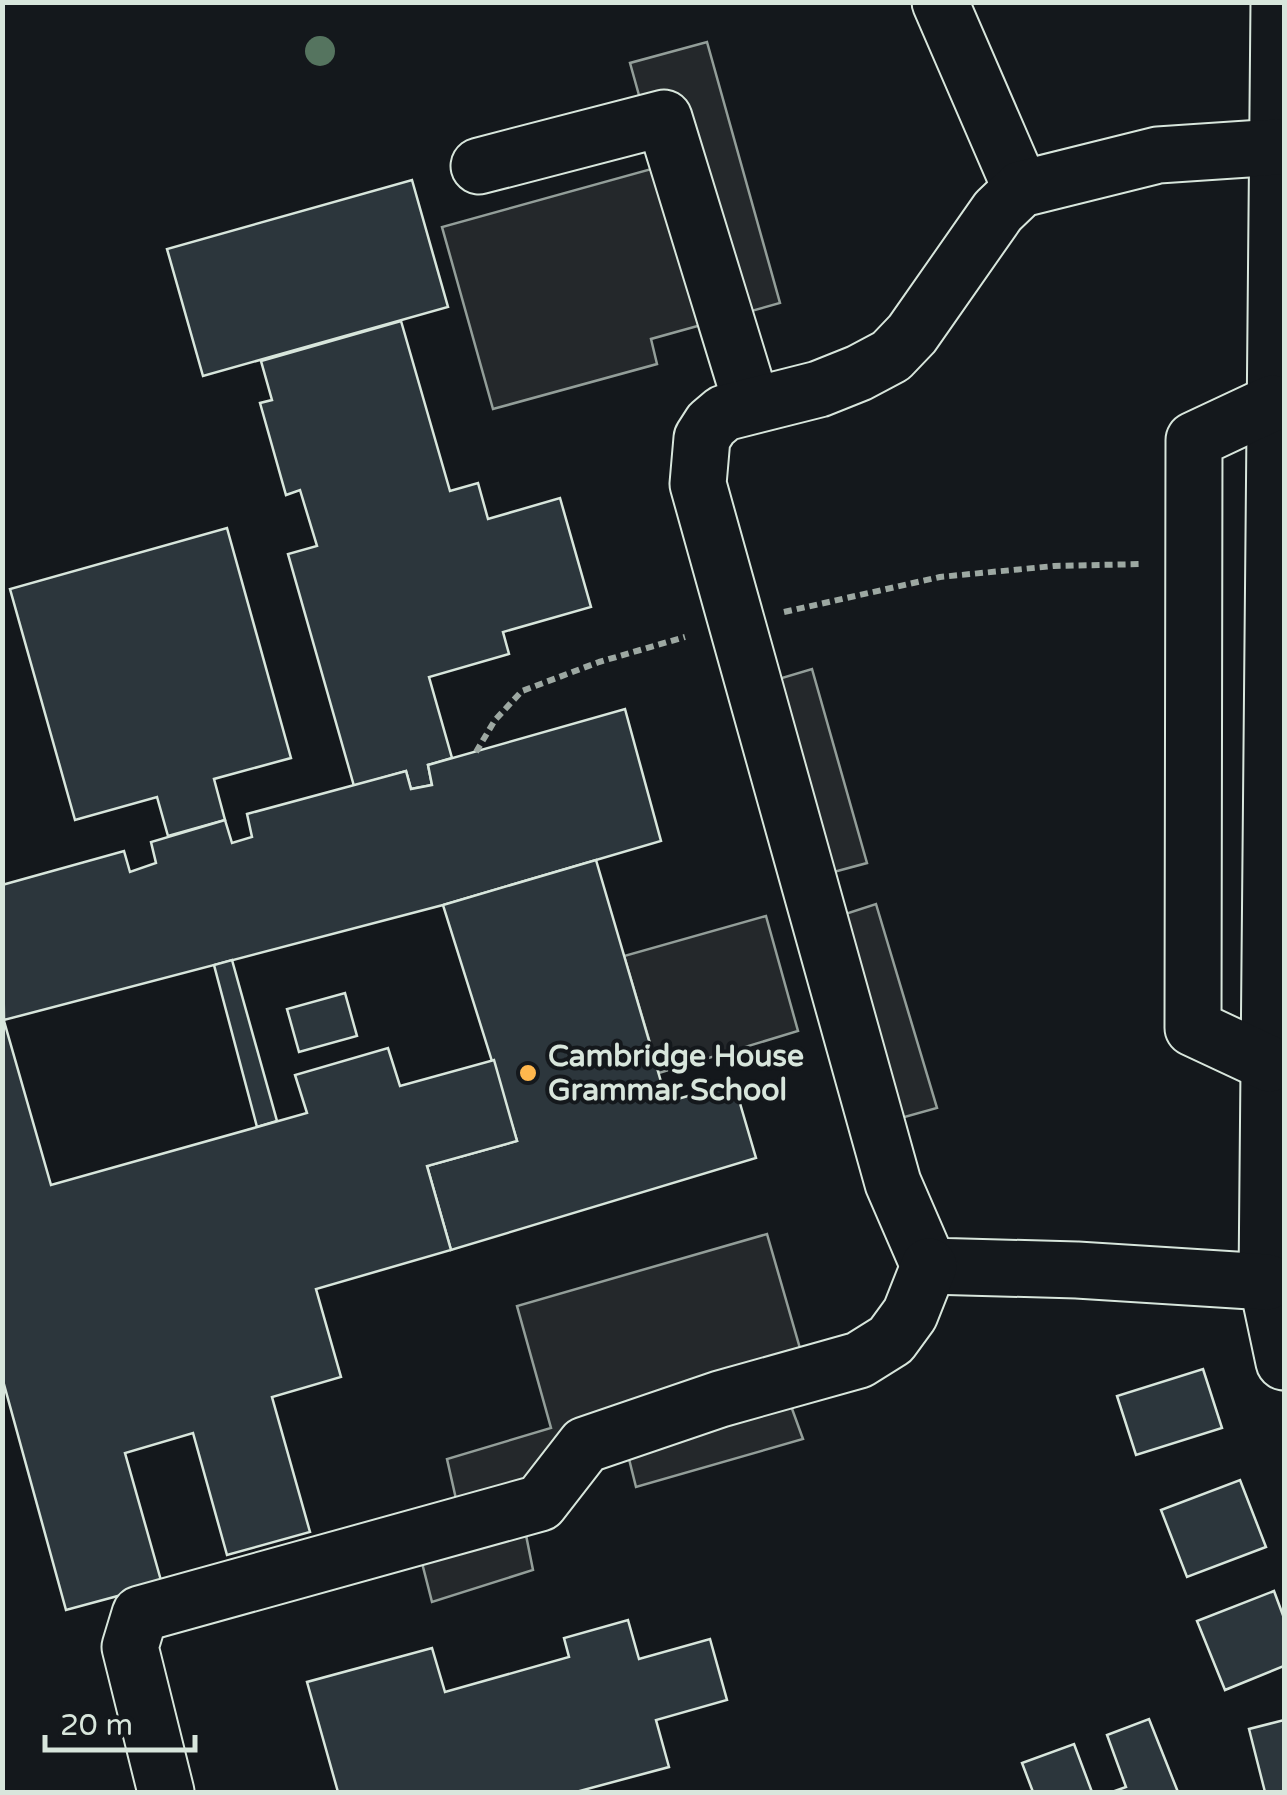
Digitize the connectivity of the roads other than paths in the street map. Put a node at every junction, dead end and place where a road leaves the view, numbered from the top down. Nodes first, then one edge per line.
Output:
1 (940, 2) edge
2 (1280, 2) edge
3 (1277, 147) junction
4 (478, 166) dead end
5 (1021, 189) junction
6 (1274, 403) junction
7 (752, 405) junction
8 (1270, 1064) junction
9 (928, 1266) junction
10 (1268, 1282) junction
11 (1284, 1362) edge
12 (166, 1792) edge

1 - 5 street
2 - 3 street
3 - 5 street
3 - 6 street
4 - 7 street
5 - 7 street
6 - 8 street
6 - 8 street
7 - 9 street
8 - 10 street
9 - 10 street
9 - 12 street
10 - 11 street

